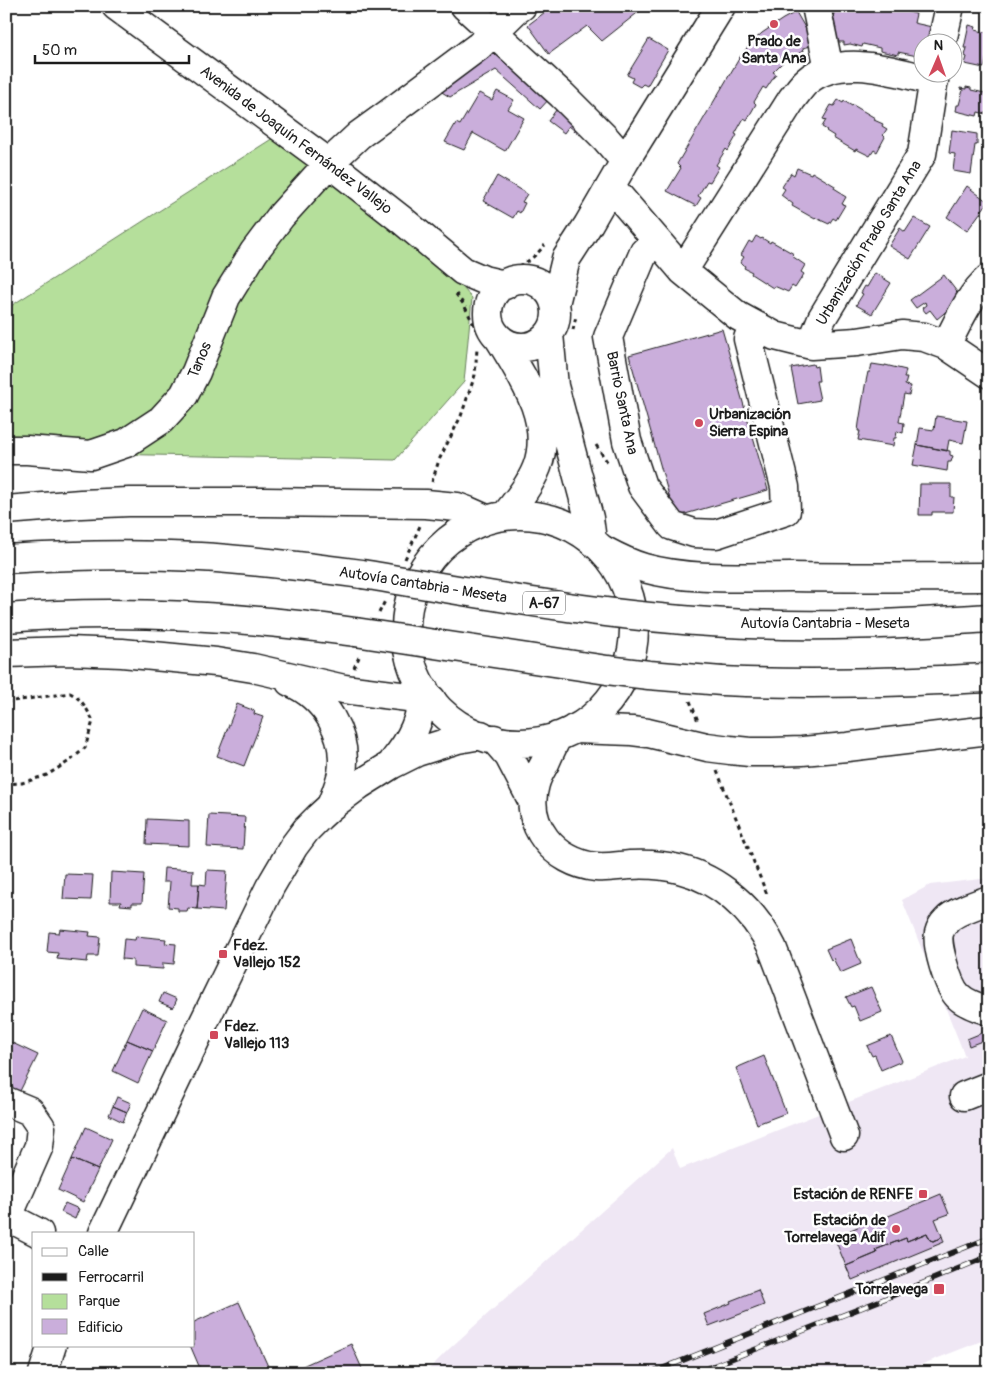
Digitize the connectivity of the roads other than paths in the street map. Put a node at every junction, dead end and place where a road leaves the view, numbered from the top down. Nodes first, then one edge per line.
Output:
1 (116, 6) edge
2 (465, 6) edge
3 (522, 6) edge
4 (721, 6) edge
5 (816, 6) edge
6 (950, 6) edge
7 (493, 32) junction
8 (944, 32) edge
9 (829, 69) junction
10 (912, 74) edge
11 (933, 82) edge
12 (625, 161) junction
13 (329, 164) junction
14 (611, 187) junction
15 (658, 241) junction
16 (557, 250) junction
17 (683, 271) junction
18 (515, 277) junction
19 (989, 278) edge
20 (458, 281) junction
21 (555, 304) junction
22 (753, 325) junction
23 (485, 334) junction
24 (549, 334) junction
25 (811, 345) junction
26 (946, 345) junction
27 (989, 374) edge
28 (6, 450) edge
29 (6, 510) edge
30 (495, 517) junction
31 (597, 545) junction
32 (6, 559) edge
33 (989, 577) edge
34 (6, 618) edge
35 (989, 618) edge
36 (6, 652) edge
37 (254, 668) junction
38 (989, 678) edge
39 (426, 696) junction
40 (989, 730) edge
41 (566, 732) junction
42 (487, 737) junction
43 (391, 765) junction
44 (532, 800) junction
45 (331, 806) junction
46 (989, 900) edge
47 (989, 1011) edge
48 (989, 1086) edge
49 (964, 1096) dead end
50 (6, 1101) edge
51 (844, 1136) dead end
52 (7, 1219) edge
53 (37, 1232) edge
54 (103, 1232) edge
55 (52, 1346) edge
56 (43, 1373) edge

1 - 13 main road, Avenida de Joaquín Fernández Vallejo
2 - 7 main road
3 - 7 main road, Tanos
4 - 12 main road
5 - 9 main road
6 - 8 main road
7 - 12 main road
7 - 13 main road, Tanos
9 - 10 main road, Urbanización Prado Santa Ana
9 - 17 main road, Urbanización Prado Santa Ana
11 - 25 main road, Urbanización Prado Santa Ana
12 - 14 main road
13 - 20 main road, Avenida de Joaquín Fernández Vallejo
13 - 28 main road, Tanos
14 - 15 main road
14 - 16 main road
15 - 17 main road
15 - 22 main road, Barrio Santa Ana
16 - 18 main road
16 - 21 main road
17 - 22 main road
18 - 20 main road
18 - 21 main road
18 - 23 main road
19 - 26 main road
20 - 23 main road
21 - 24 main road
22 - 25 main road
23 - 24 main road
23 - 30 main road
24 - 31 main road
25 - 26 main road
26 - 27 main road
29 - 30 main road
30 - 31 main road
30 - 39 main road
31 - 33 main road
31 - 41 main road
32 - 35 main road, Autovía Cantabria - Meseta / A-67, bridge
34 - 38 main road, bridge
36 - 37 main road
37 - 39 main road
37 - 45 main road
39 - 42 main road
39 - 43 main road
40 - 41 main road
41 - 42 main road
41 - 44 main road
42 - 43 main road
42 - 44 main road
43 - 45 main road
44 - 51 main road
45 - 54 main road
46 - 47 main road
48 - 49 main road
50 - 52 main road
52 - 53 main road
55 - 56 main road

